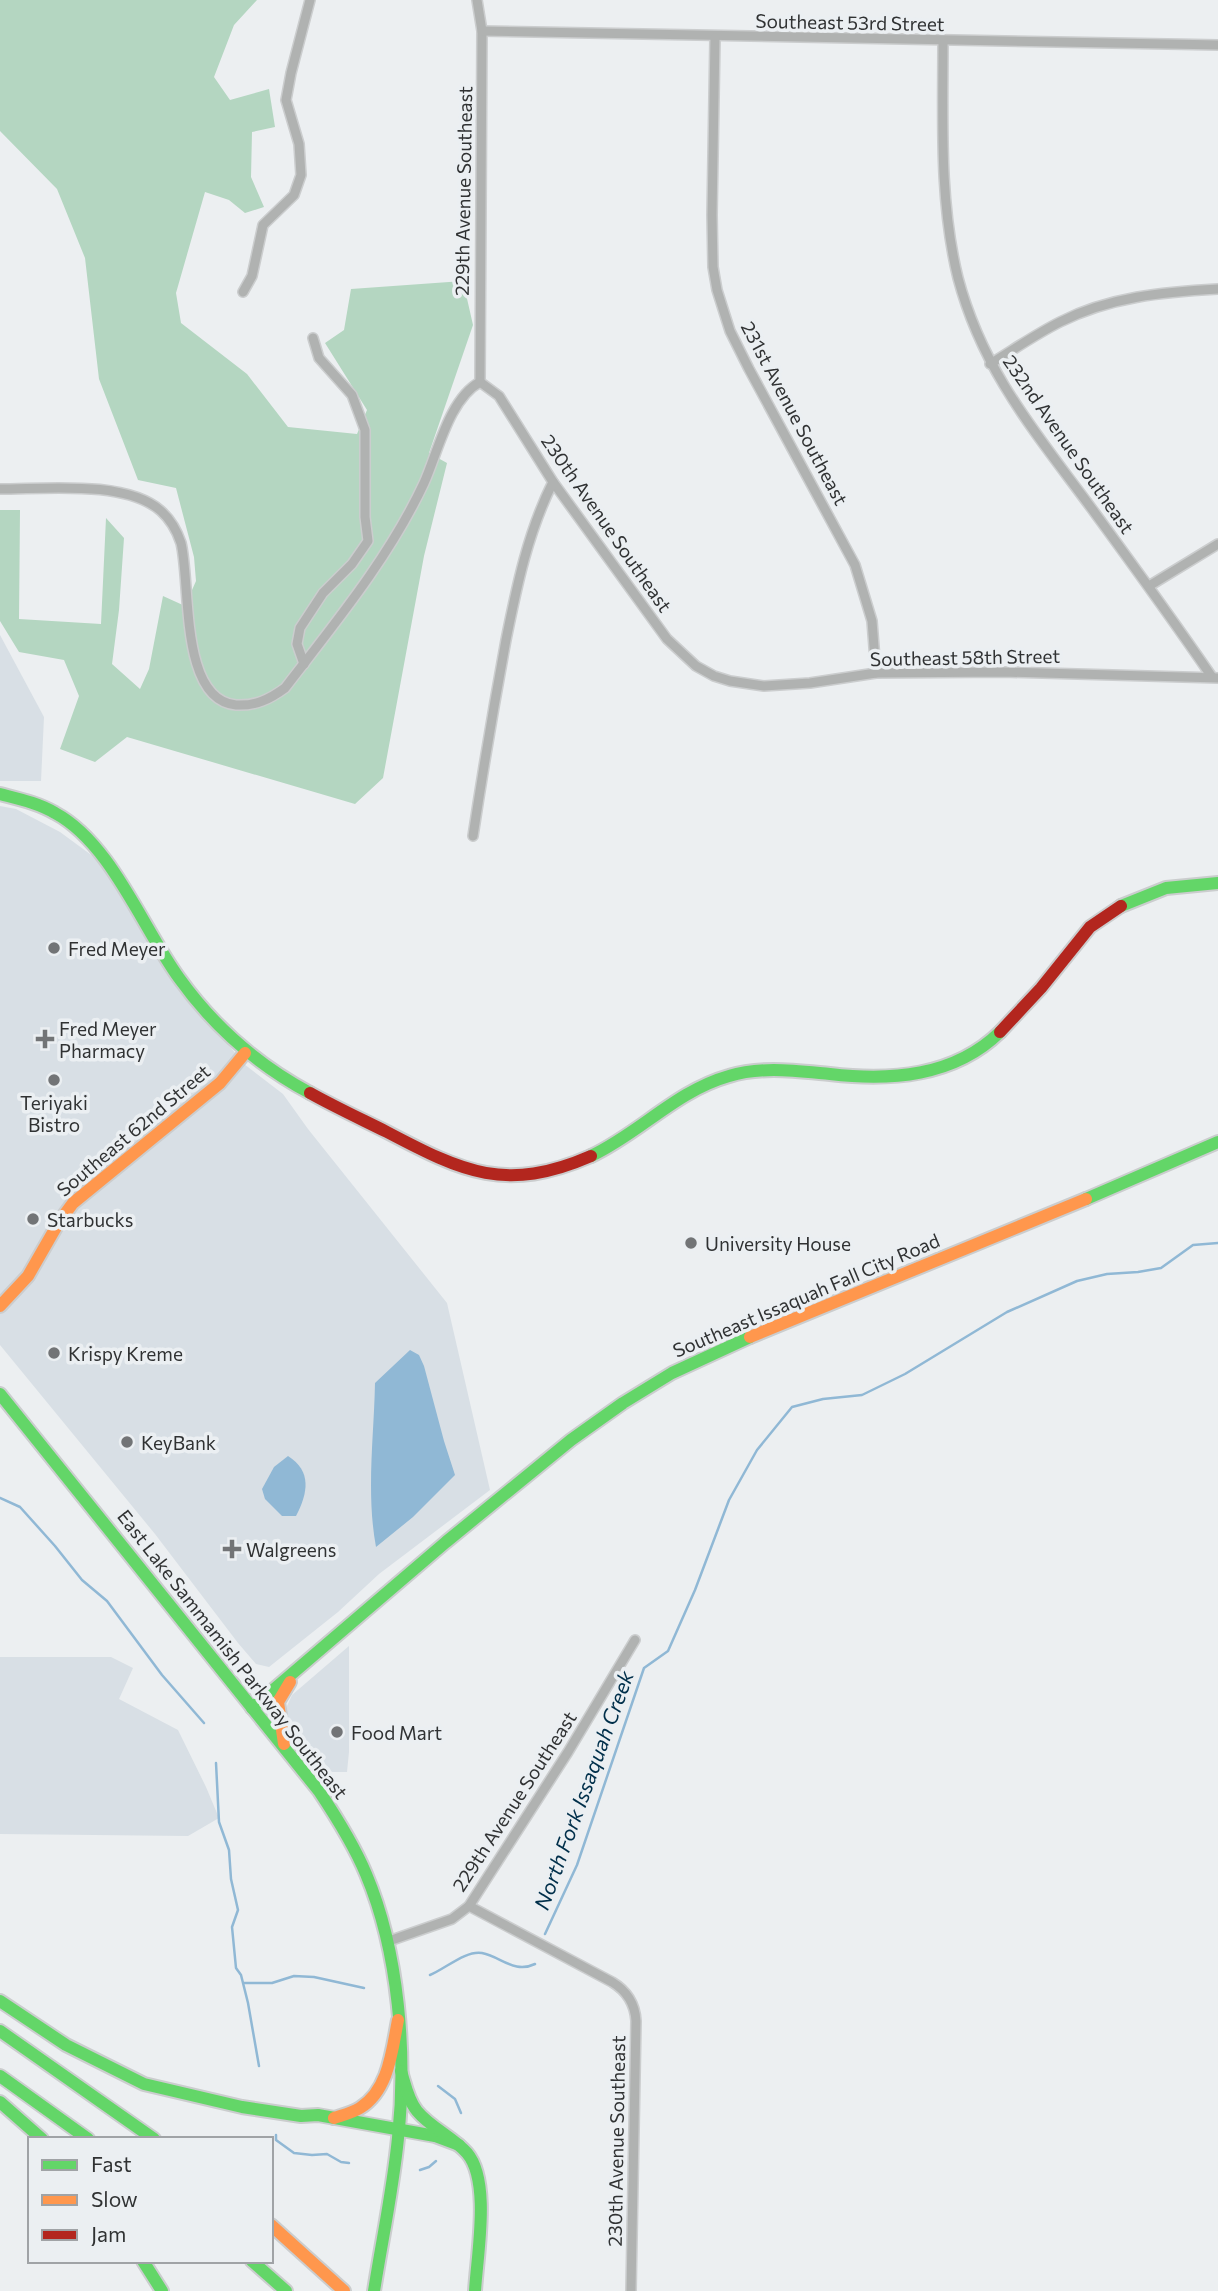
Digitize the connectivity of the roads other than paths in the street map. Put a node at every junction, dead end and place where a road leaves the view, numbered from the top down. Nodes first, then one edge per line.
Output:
1 (310, 0) edge
2 (477, 0) edge
3 (482, 31) junction
4 (715, 37) junction
5 (943, 41) junction
6 (1218, 45) edge
7 (1218, 289) edge
8 (243, 292) dead end
9 (313, 338) dead end
10 (990, 364) junction
11 (480, 383) junction
12 (553, 482) junction
13 (0, 489) edge
14 (1218, 544) edge
15 (1149, 586) junction
16 (304, 664) junction
17 (876, 673) junction
18 (714, 676) joint
19 (1215, 678) edge
20 (0, 794) edge
21 (473, 836) dead end
22 (1218, 883) edge
23 (245, 1052) junction
24 (1218, 1142) edge
25 (0, 1306) edge
26 (0, 1394) edge
27 (635, 1640) dead end
28 (306, 1662) junction
29 (252, 1708) junction
30 (284, 1748) junction
31 (469, 1906) junction
32 (389, 1941) junction
33 (0, 2001) edge
34 (398, 2020) junction
35 (0, 2031) edge
36 (401, 2071) junction
37 (0, 2076) edge
38 (2, 2104) edge
39 (333, 2118) junction
40 (399, 2130) junction
41 (40, 2137) edge
42 (85, 2137) edge
43 (151, 2137) edge
44 (459, 2145) junction
45 (273, 2227) edge
46 (144, 2263) edge
47 (254, 2263) edge
48 (162, 2291) edge
49 (286, 2291) edge
50 (344, 2291) edge
51 (374, 2291) edge
52 (475, 2291) edge
53 (631, 2291) edge

1 - 8 street
2 - 3 street, 229th Avenue Southeast
3 - 4 street, Southeast 53rd Street
3 - 11 street, 229th Avenue Southeast
4 - 5 street, Southeast 53rd Street
4 - 17 street, 231st Avenue Southeast
5 - 6 street, Southeast 53rd Street
5 - 10 street, 232nd Avenue Southeast
7 - 10 street
9 - 16 street
10 - 15 street, 232nd Avenue Southeast
11 - 12 street, 230th Avenue Southeast
11 - 16 street
12 - 18 street, 230th Avenue Southeast
12 - 21 street
13 - 16 street
14 - 15 street
15 - 19 street, 232nd Avenue Southeast
17 - 18 street, Southeast 58th Street
17 - 19 street, Southeast 58th Street
20 - 23 main road
22 - 23 main road
23 - 25 main road, Southeast 62nd Street
24 - 28 main road, Southeast Issaquah Fall City Road
26 - 29 main road, East Lake Sammamish Parkway Southeast
27 - 31 street, 229th Avenue Southeast
28 - 29 main road, Southeast Issaquah Fall City Road
28 - 30 main road
29 - 30 main road, East Lake Sammamish Parkway Southeast
30 - 32 main road, East Lake Sammamish Parkway Southeast
31 - 32 street, 229th Avenue Southeast
31 - 53 street, 230th Avenue Southeast
32 - 34 main road, East Lake Sammamish Parkway Southeast
33 - 39 main road
34 - 36 main road, East Lake Sammamish Parkway Southeast
34 - 39 main road
35 - 43 main road
36 - 40 main road, East Lake Sammamish Parkway Southeast
36 - 44 main road
37 - 42 main road
38 - 41 main road
39 - 40 main road
40 - 44 main road
40 - 51 main road, East Lake Sammamish Parkway Southeast
44 - 52 main road
45 - 50 main road
46 - 48 main road
47 - 49 main road

